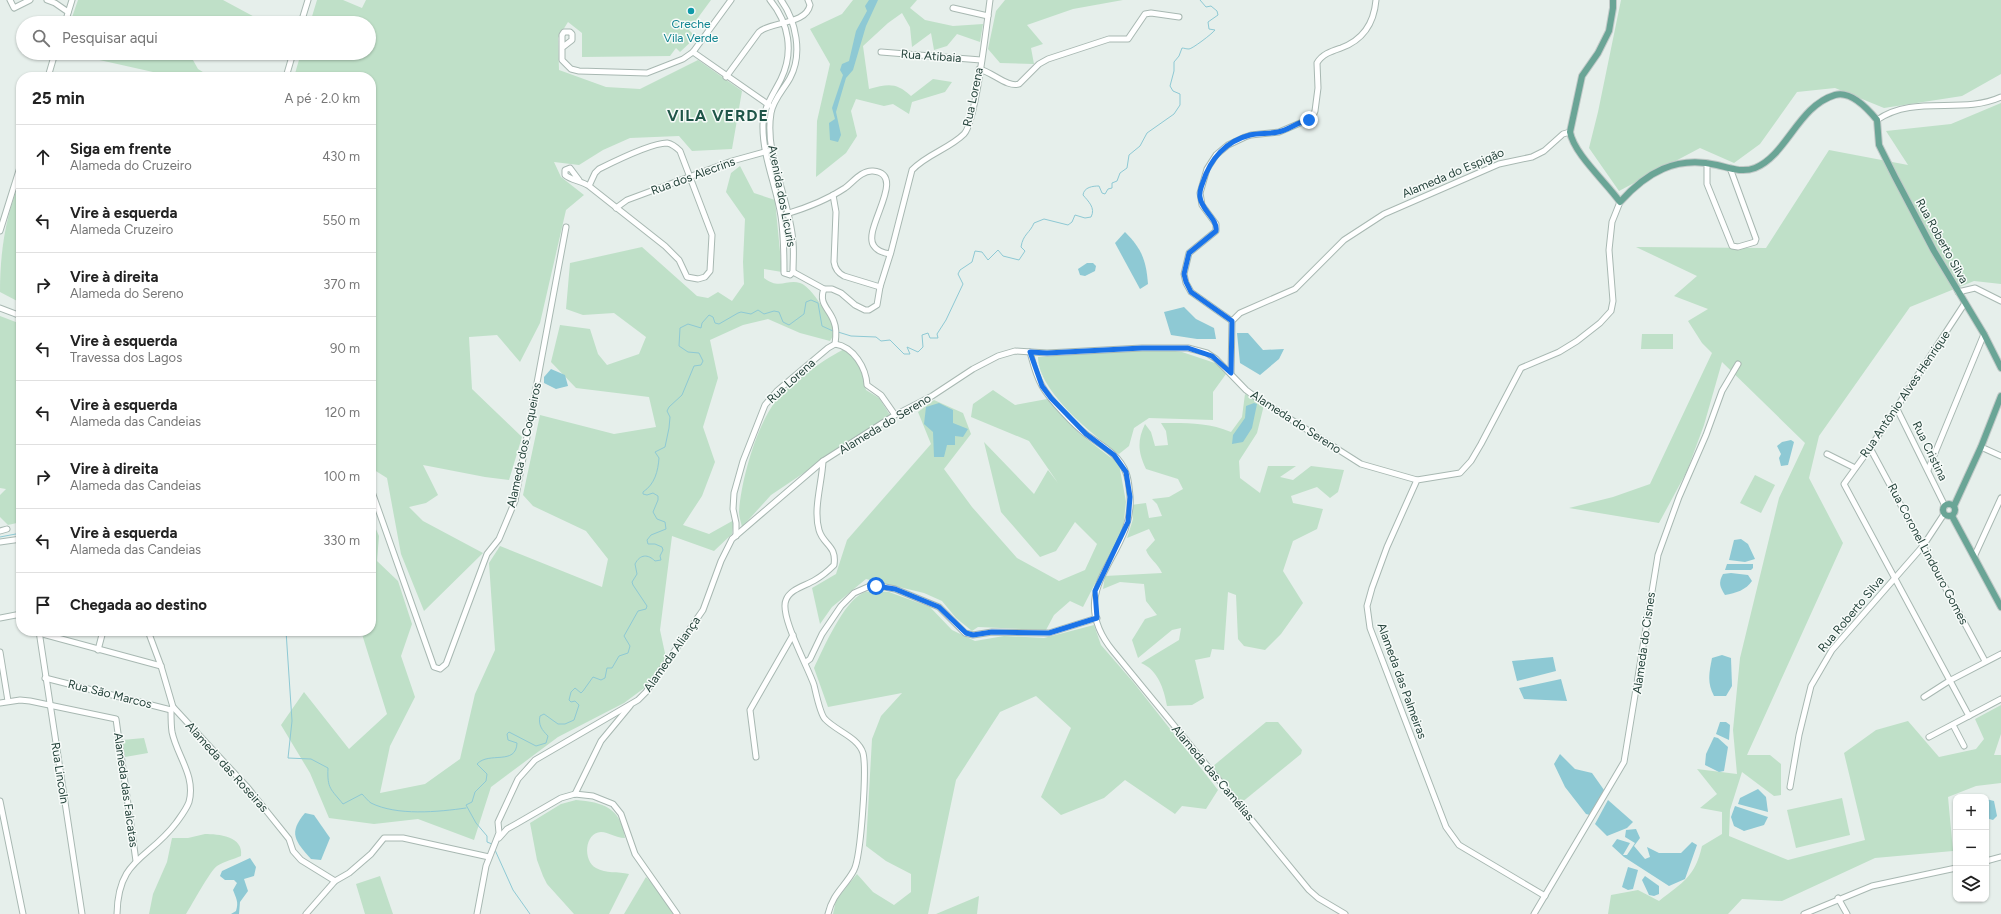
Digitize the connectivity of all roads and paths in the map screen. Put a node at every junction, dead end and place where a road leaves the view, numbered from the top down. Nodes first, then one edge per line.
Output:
1 (10, 0) edge
2 (30, 0) edge
3 (46, 0) edge
4 (72, 0) edge
5 (308, 0) edge
6 (732, 0) edge
7 (770, 0) edge
8 (781, 0) edge
9 (990, 0) edge
10 (1376, 0) edge
11 (1613, 0) edge
12 (809, 2) edge
13 (953, 8) dead end
14 (68, 12) junction
15 (67, 16) edge
16 (303, 16) edge
17 (988, 16) junction
18 (1179, 17) dead end
19 (792, 20) junction
20 (784, 24) junction
21 (563, 47) dead end
22 (693, 52) junction
23 (880, 52) dead end
24 (53, 60) edge
25 (291, 60) edge
26 (981, 60) junction
27 (979, 69) junction
28 (49, 72) edge
29 (287, 72) edge
30 (726, 77) junction
31 (2001, 97) edge
32 (767, 104) junction
33 (772, 108) junction
34 (1877, 120) junction
35 (1570, 132) junction
36 (773, 150) junction
37 (766, 152) junction
38 (1708, 163) junction
39 (1730, 168) junction
40 (691, 178) junction
41 (16, 180) edge
42 (579, 180) dead end
43 (589, 186) junction
44 (833, 195) junction
45 (1620, 202) junction
46 (616, 208) junction
47 (788, 214) junction
48 (781, 215) junction
49 (566, 228) dead end
50 (0, 231) edge
51 (890, 254) junction
52 (793, 272) junction
53 (880, 287) junction
54 (824, 289) junction
55 (1958, 292) junction
56 (2001, 301) edge
57 (1965, 303) junction
58 (0, 308) edge
59 (16, 314) edge
60 (1232, 321) junction
61 (1984, 334) junction
62 (835, 344) junction
63 (1030, 352) junction
64 (1738, 364) dead end
65 (2001, 368) edge
66 (1231, 373) junction
67 (2001, 396) edge
68 (1896, 407) junction
69 (895, 415) junction
70 (1981, 446) junction
71 (1870, 448) junction
72 (1827, 454) dead end
73 (2001, 456) edge
74 (823, 461) junction
75 (1855, 468) junction
76 (1928, 470) junction
77 (1417, 480) junction
78 (2001, 498) edge
79 (376, 503) edge
80 (1945, 506) junction
81 (1954, 506) junction
82 (1944, 514) junction
83 (1952, 516) junction
84 (7, 529) dead end
85 (0, 531) edge
86 (736, 536) junction
87 (16, 540) edge
88 (0, 542) edge
89 (1923, 546) junction
90 (1974, 557) junction
91 (1894, 579) junction
92 (2001, 606) edge
93 (16, 615) edge
94 (0, 618) edge
95 (1097, 618) junction
96 (793, 635) junction
97 (40, 636) edge
98 (52, 636) edge
99 (102, 636) edge
100 (150, 636) edge
101 (98, 650) junction
102 (0, 652) edge
103 (2001, 654) edge
104 (1985, 661) junction
105 (806, 662) junction
106 (161, 666) junction
107 (45, 678) junction
108 (1949, 681) junction
109 (1924, 697) dead end
110 (2001, 699) edge
111 (8, 701) junction
112 (0, 703) edge
113 (632, 704) junction
114 (49, 706) junction
115 (172, 709) junction
116 (1969, 716) junction
117 (1954, 725) junction
118 (1929, 737) dead end
119 (1964, 746) dead end
120 (756, 757) dead end
121 (1790, 787) dead end
122 (575, 794) junction
123 (0, 801) edge
124 (494, 843) junction
125 (489, 855) junction
126 (2001, 857) edge
127 (1989, 860) edge
128 (136, 861) junction
129 (1953, 869) edge
130 (335, 881) junction
131 (1545, 896) junction
132 (1838, 898) junction
133 (23, 914) edge
134 (82, 914) edge
135 (117, 914) edge
136 (306, 914) edge
137 (477, 914) edge
138 (677, 914) edge
139 (828, 914) edge
140 (1345, 914) edge
141 (1534, 914) edge
142 (1804, 914) edge
143 (1847, 914) edge

1 - 2 street
3 - 14 street
4 - 14 street
5 - 16 street
6 - 22 street
7 - 20 street, Avenida dos Licuris
8 - 19 street, Avenida dos Licuris
9 - 17 street, Rua Lorena
10 - 60 street
11 - 35 main road
12 - 19 street
13 - 17 street
14 - 15 street
17 - 26 street, Rua Lorena
18 - 27 street
19 - 20 street
19 - 33 street, Avenida dos Licuris
20 - 30 street
20 - 32 street, Avenida dos Licuris
21 - 22 street
22 - 30 street
23 - 26 street, Rua Atibaia
24 - 28 street
25 - 29 street
26 - 27 street, Rua Lorena
27 - 51 street, Rua Lorena
30 - 32 street
31 - 34 street
32 - 33 street
32 - 37 street, Avenida dos Licuris
33 - 36 street, Avenida dos Licuris
34 - 39 main road
34 - 55 main road, Rua Roberto Silva
35 - 45 main road
35 - 60 street, Alameda do Espigão
36 - 37 street, Rua dos Alecrins
36 - 47 street, Avenida dos Licuris
37 - 40 street, Rua dos Alecrins
37 - 48 street, Avenida dos Licuris
38 - 39 main road
38 - 39 street
38 - 45 main road
40 - 43 street
40 - 46 street, Rua dos Alecrins
40 - 46 street
41 - 50 street
42 - 43 street
43 - 46 street
44 - 47 street
44 - 51 street
44 - 53 street
45 - 77 street
47 - 48 street
47 - 52 street, Avenida dos Licuris
48 - 52 street, Avenida dos Licuris
49 - 79 street, Alameda dos Coqueiros
51 - 53 street, Rua Lorena
52 - 54 street, Rua Lorena
53 - 54 street, Rua Lorena
54 - 62 street
55 - 56 street
55 - 57 main road, Rua Roberto Silva
57 - 61 main road, Rua Roberto Silva
57 - 68 street, Rua Antônio Alves Henrique
58 - 59 street
60 - 66 street
61 - 65 main road, Rua Roberto Silva
61 - 76 street
62 - 69 street
62 - 86 street, Rua Lorena
63 - 66 street, Alameda do Sereno
63 - 69 street, Alameda do Sereno
63 - 95 street, Alameda das Camélias
64 - 131 street, Alameda do Cisnes
66 - 77 street, Alameda do Sereno
67 - 70 main road
68 - 71 street, Rua Antônio Alves Henrique
68 - 76 street, Rua Cristina
69 - 74 street, Alameda do Sereno
70 - 73 street
70 - 81 main road
71 - 75 street, Rua Antônio Alves Henrique
71 - 89 street, Rua Coronel Lindouro Gomes
72 - 75 street
74 - 86 street, Alameda Aliança
74 - 96 street
75 - 91 street, Rua Antônio Alves Henrique
76 - 80 street, Rua Cristina
77 - 131 street, Alameda das Palmeiras
78 - 90 street
80 - 81 main road
80 - 82 main road
81 - 83 main road
82 - 83 main road
82 - 89 street, Rua Roberto Silva
83 - 90 main road
84 - 85 street
86 - 113 street, Alameda Aliança
87 - 88 street
89 - 91 street, Rua Roberto Silva
89 - 104 street, Rua Coronel Lindouro Gomes
90 - 92 main road
91 - 108 street
91 - 121 street, Rua Roberto Silva
93 - 94 street
95 - 105 street
95 - 140 street, Alameda das Camélias
96 - 105 street
96 - 120 street
97 - 107 street, Rua Lincoln
98 - 101 street
99 - 101 street
100 - 106 street, Alameda das Roseiras
101 - 106 street
102 - 111 street
103 - 104 street
104 - 108 street
105 - 139 street
106 - 115 street, Alameda das Roseiras
107 - 114 street, Rua Lincoln
107 - 115 street, Rua São Marcos
108 - 109 street
108 - 116 street
110 - 116 street
111 - 112 street
111 - 114 street
113 - 122 street
113 - 124 street, Alameda Aliança
114 - 128 street, Alameda das Falcatas
114 - 134 street, Rua Lincoln
115 - 128 street
115 - 130 street, Alameda das Roseiras
116 - 117 street
117 - 118 street
117 - 119 street
122 - 124 street
122 - 138 street
123 - 133 street
124 - 125 street, Alameda Aliança
125 - 130 street
125 - 137 street, Alameda Aliança
126 - 127 street
128 - 135 street
129 - 132 street
130 - 136 street
131 - 141 street, Alameda do Cisnes
132 - 142 street
132 - 143 street

